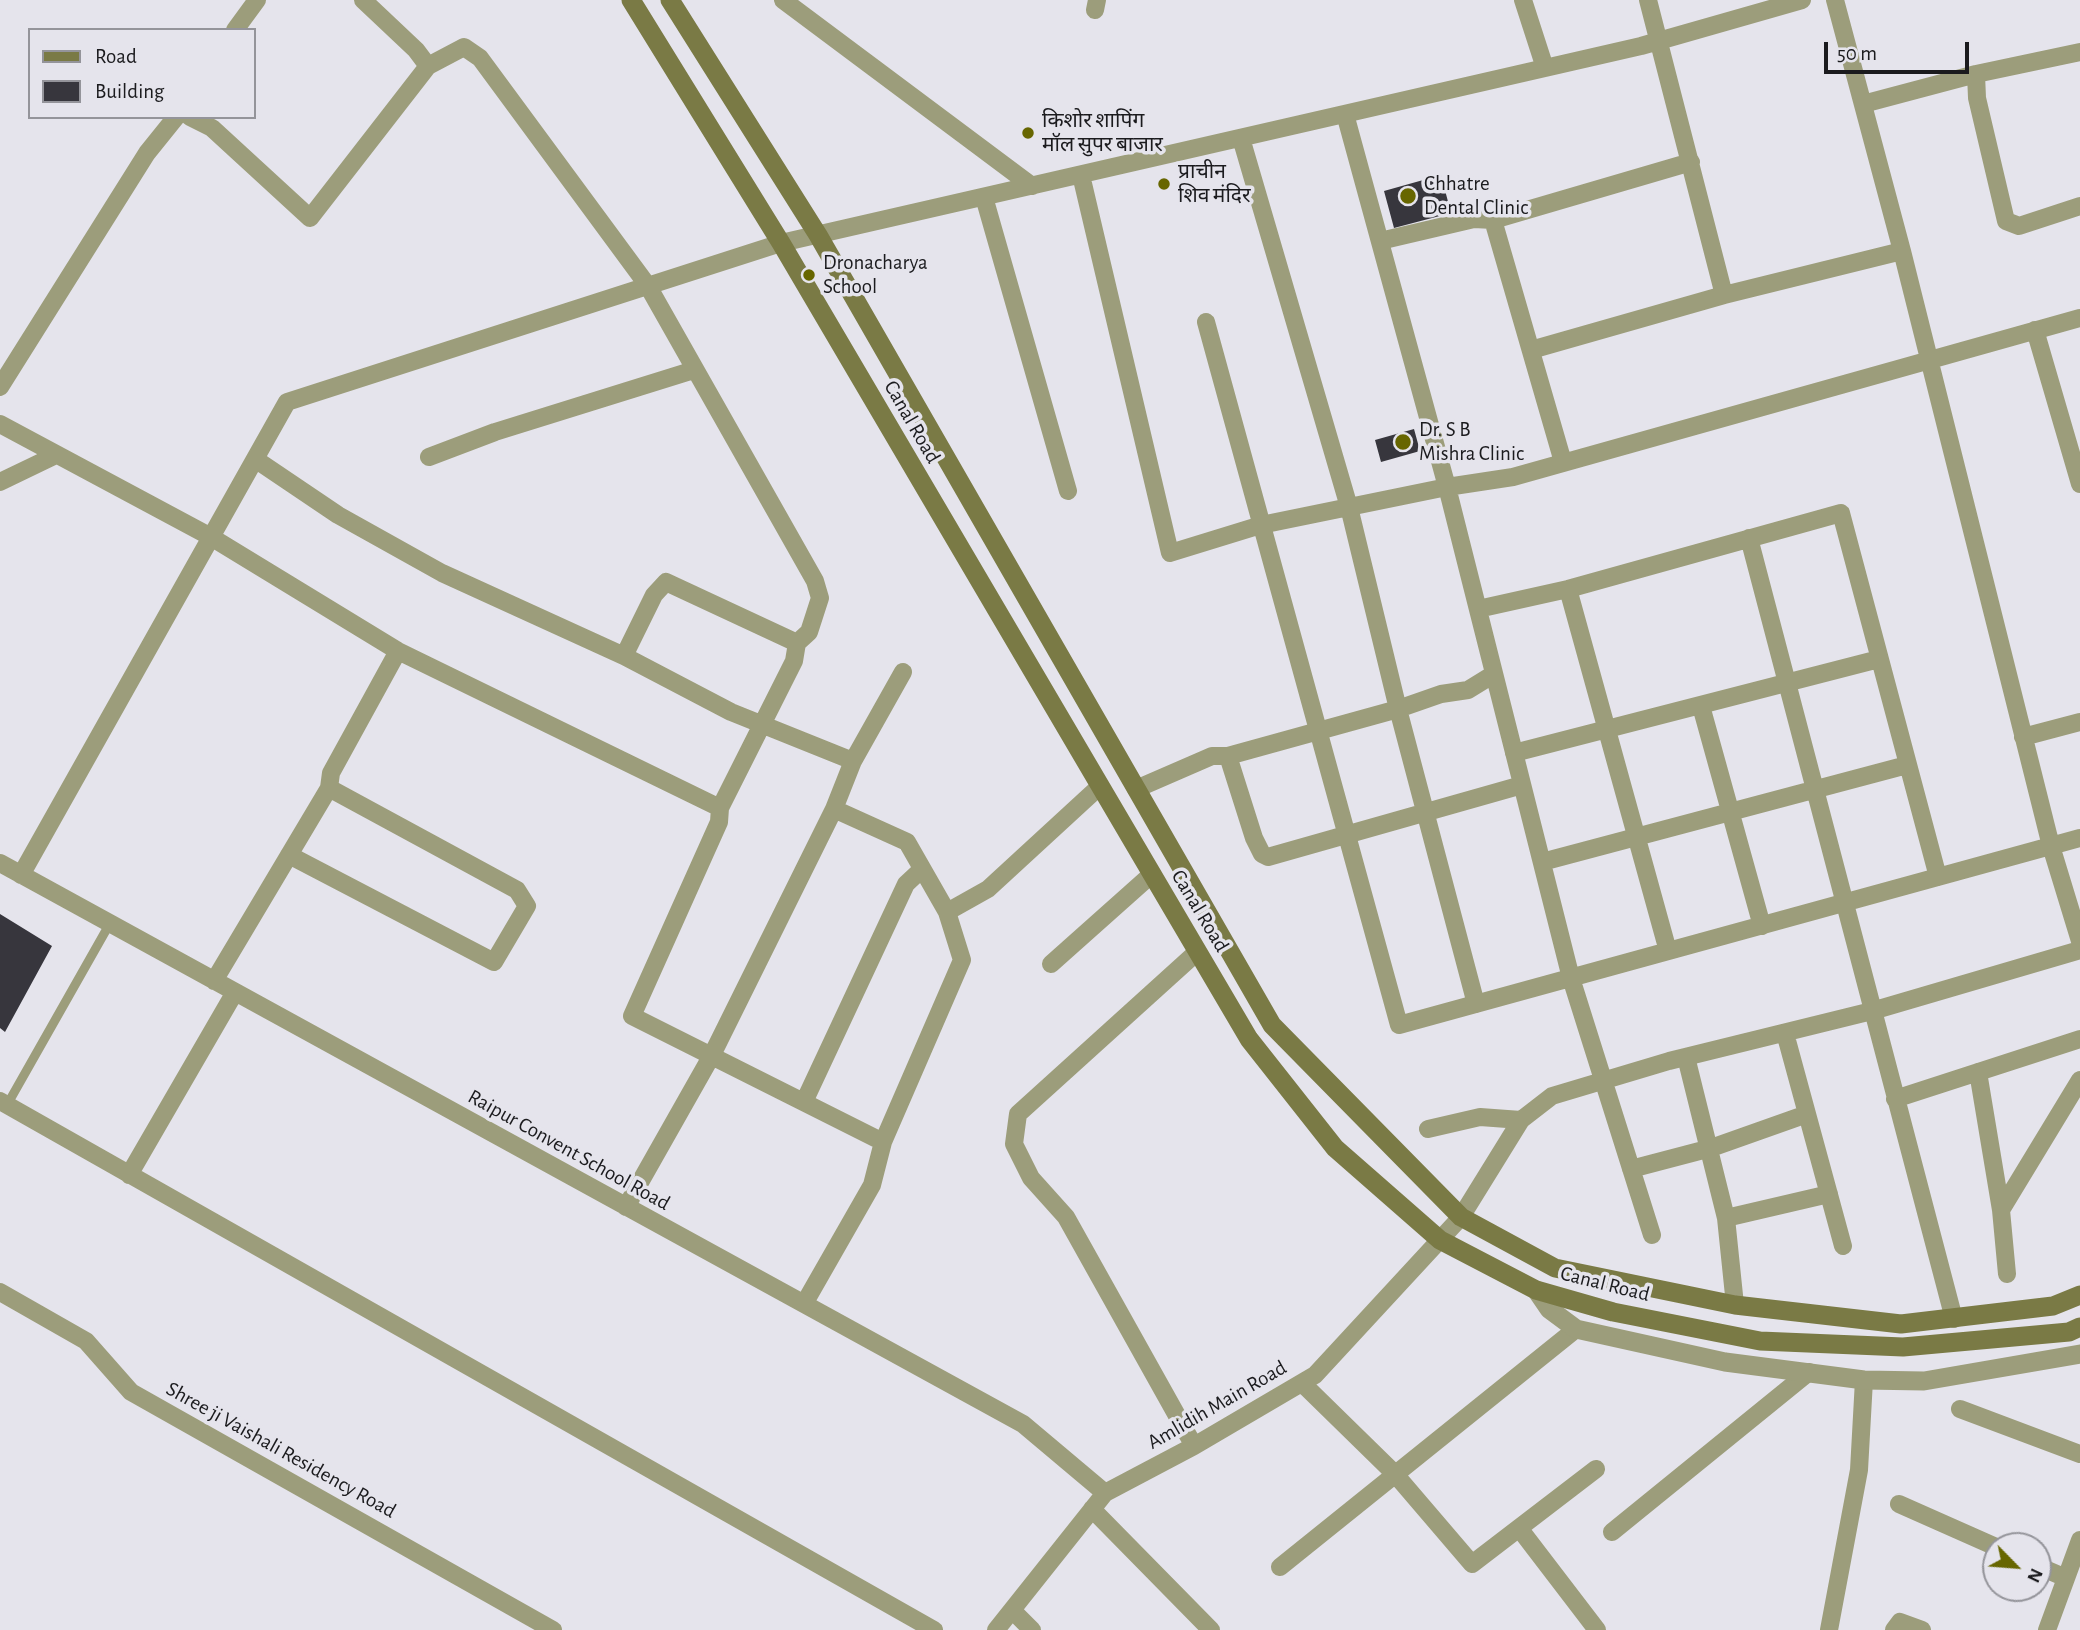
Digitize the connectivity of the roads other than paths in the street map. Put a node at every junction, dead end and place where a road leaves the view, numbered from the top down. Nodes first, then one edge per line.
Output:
1 (257, 0) edge
2 (363, 0) edge
3 (631, 0) edge
4 (670, 0) edge
5 (783, 0) edge
6 (1523, 0) edge
7 (1648, 0) edge
8 (1802, 0) edge
9 (1835, 0) edge
10 (236, 28) edge
11 (1659, 40) junction
12 (2080, 52) edge
13 (428, 66) junction
14 (1545, 68) junction
15 (1976, 74) junction
16 (1863, 104) junction
17 (1345, 114) junction
18 (174, 119) edge
19 (194, 119) edge
20 (1241, 138) junction
21 (1690, 162) junction
22 (1081, 174) junction
23 (1032, 186) junction
24 (984, 197) junction
25 (2080, 206) edge
26 (1493, 220) junction
27 (818, 235) junction
28 (1380, 242) junction
29 (780, 243) junction
30 (1902, 251) junction
31 (648, 286) junction
32 (1724, 295) junction
33 (2080, 318) edge
34 (1206, 323) dead end
35 (2035, 330) junction
36 (1531, 350) junction
37 (1927, 358) junction
38 (694, 370) junction
39 (0, 387) edge
40 (0, 424) edge
41 (2075, 447) edge
42 (56, 455) junction
43 (429, 457) dead end
44 (255, 459) junction
45 (1563, 462) junction
46 (0, 482) edge
47 (2080, 484) edge
48 (1447, 487) junction
49 (1068, 491) dead end
50 (1349, 507) junction
51 (1261, 525) junction
52 (211, 537) junction
53 (1749, 538) junction
54 (1568, 589) junction
55 (1478, 609) junction
56 (797, 643) junction
57 (398, 651) junction
58 (624, 656) junction
59 (1879, 659) junction
60 (903, 672) dead end
61 (1494, 674) junction
62 (1788, 683) junction
63 (1701, 706) junction
64 (1398, 709) junction
65 (2080, 722) edge
66 (764, 723) junction
67 (1607, 730) junction
68 (1318, 731) junction
69 (2023, 737) junction
70 (1514, 753) junction
71 (1228, 756) junction
72 (853, 761) junction
73 (1907, 765) junction
74 (1522, 785) junction
75 (1100, 786) junction
76 (329, 788) junction
77 (1816, 788) junction
78 (1136, 789) junction
79 (720, 808) junction
80 (834, 809) junction
81 (1731, 811) junction
82 (1427, 813) junction
83 (1347, 835) junction
84 (1636, 838) junction
85 (2080, 838) edge
86 (2051, 846) junction
87 (289, 856) junction
88 (1542, 862) junction
89 (0, 863) edge
90 (921, 870) junction
91 (1152, 874) junction
92 (20, 875) junction
93 (1938, 877) junction
94 (1846, 902) junction
95 (947, 912) junction
96 (109, 925) junction
97 (1762, 926) junction
98 (2080, 941) edge
99 (2080, 950) edge
100 (1197, 951) junction
101 (1668, 951) junction
102 (1051, 964) dead end
103 (1571, 978) junction
104 (214, 981) junction
105 (235, 992) junction
106 (1476, 1004) junction
107 (1872, 1012) junction
108 (1785, 1033) junction
109 (2080, 1040) edge
110 (712, 1055) junction
111 (1686, 1057) junction
112 (1978, 1072) junction
113 (2080, 1080) edge
114 (1604, 1082) junction
115 (1895, 1099) junction
116 (804, 1102) junction
117 (3, 1103) edge
118 (1807, 1114) junction
119 (1521, 1120) junction
120 (1428, 1129) dead end
121 (883, 1142) junction
122 (1711, 1148) junction
123 (1631, 1169) junction
124 (129, 1175) junction
125 (1829, 1194) junction
126 (626, 1207) junction
127 (2001, 1210) junction
128 (1461, 1217) junction
129 (1726, 1218) junction
130 (1651, 1235) dead end
131 (1440, 1240) junction
132 (1843, 1246) dead end
133 (2007, 1274) dead end
134 (1536, 1290) junction
135 (0, 1292) edge
136 (2080, 1294) edge
137 (804, 1304) junction
138 (1735, 1305) junction
139 (1954, 1319) junction
140 (2080, 1327) edge
141 (1576, 1329) junction
142 (2080, 1354) edge
143 (1809, 1372) junction
144 (1864, 1380) junction
145 (1303, 1383) junction
146 (1959, 1409) dead end
147 (1194, 1446) junction
148 (2080, 1454) edge
149 (1596, 1469) dead end
150 (1395, 1474) junction
151 (1105, 1493) junction
152 (1899, 1504) dead end
153 (1091, 1509) junction
154 (1519, 1528) junction
155 (1612, 1532) dead end
156 (2080, 1540) edge
157 (1982, 1541) edge
158 (1280, 1567) dead end
159 (2052, 1572) edge
160 (2066, 1578) junction
161 (1012, 1610) junction
162 (553, 1630) edge
163 (934, 1630) edge
164 (996, 1630) edge
165 (1032, 1630) edge
166 (1211, 1630) edge
167 (1597, 1630) edge
168 (1829, 1630) edge
169 (1894, 1630) edge
170 (1922, 1630) edge
171 (2047, 1630) edge

1 - 10 street
2 - 13 street
3 - 29 main road, Canal Road
4 - 27 main road, Canal Road
5 - 23 street
6 - 14 street
7 - 11 street
8 - 11 street
9 - 16 street
11 - 14 street
11 - 21 street
12 - 15 street
13 - 19 street
13 - 31 street
14 - 17 street
15 - 16 street
15 - 25 street
16 - 30 street
17 - 20 street
17 - 28 street
18 - 39 street
20 - 22 street
20 - 50 street
21 - 26 street
21 - 32 street
22 - 23 street
22 - 51 street
23 - 24 street
24 - 27 street
24 - 49 street
26 - 28 street
26 - 36 street
27 - 29 street
27 - 78 main road, Canal Road
28 - 48 street
29 - 31 street
29 - 75 main road, Canal Road
30 - 32 street
30 - 37 street
31 - 38 street
31 - 44 street
32 - 36 street
33 - 35 street
34 - 51 street
35 - 37 street
35 - 41 street
36 - 45 street
37 - 45 street
37 - 69 street
38 - 43 street
38 - 56 street
40 - 42 street
41 - 47 street
42 - 46 street
42 - 52 street
44 - 52 street
44 - 58 street
45 - 48 street
48 - 50 street
48 - 55 street
50 - 51 street
50 - 64 street
51 - 68 street
52 - 57 street
52 - 92 street
53 - 54 street
53 - 59 street
53 - 62 street
54 - 55 street
54 - 67 street
55 - 61 street
56 - 58 street
56 - 66 street
57 - 76 street
57 - 79 street
58 - 66 street
59 - 62 street
59 - 73 street
60 - 72 street
61 - 64 street
61 - 70 street
62 - 63 street
62 - 77 street
63 - 67 street
63 - 81 street
64 - 68 street
64 - 82 street
65 - 69 street
66 - 72 street
66 - 79 street
67 - 70 street
67 - 84 street
68 - 71 street
68 - 83 street
69 - 86 street
70 - 74 street
71 - 78 street
71 - 83 street
72 - 80 street
73 - 77 street
73 - 93 street
74 - 82 street
74 - 88 street
75 - 91 main road, Canal Road
75 - 95 street
76 - 87 street
76 - 87 street
77 - 81 street
77 - 94 street
78 - 128 main road, Canal Road
79 - 110 street
80 - 90 street
80 - 110 street
81 - 84 street
81 - 97 street
82 - 83 street
82 - 106 street
83 - 106 street
84 - 88 street
84 - 101 street
85 - 86 street
86 - 93 street
86 - 98 street
87 - 104 street
88 - 103 street
89 - 92 street, Raipur Convent School Road
90 - 95 street
90 - 116 street
91 - 100 main road, Canal Road
91 - 102 street
92 - 96 street, Raipur Convent School Road
93 - 94 street
94 - 97 street
94 - 107 street
95 - 121 street
96 - 104 street, Raipur Convent School Road
96 - 117 lane
97 - 101 street
99 - 107 street
100 - 131 main road, Canal Road
100 - 147 street
101 - 103 street
103 - 106 street
103 - 114 street
104 - 105 street, Raipur Convent School Road
105 - 124 street
105 - 126 street, Raipur Convent School Road
107 - 108 street
107 - 115 street
108 - 111 street
108 - 118 street
109 - 112 street
110 - 116 street
110 - 126 street
111 - 114 street
111 - 122 street
112 - 115 street
112 - 127 street
113 - 127 street
114 - 119 street
114 - 123 street
115 - 139 street
116 - 121 street
117 - 124 street
118 - 122 street
118 - 125 street
119 - 120 street
119 - 128 street, Amlidih Main Road
121 - 137 street
122 - 123 street
122 - 129 street
123 - 130 street
124 - 163 street
125 - 129 street
125 - 132 street
126 - 137 street, Raipur Convent School Road
127 - 133 street
128 - 131 street, Amlidih Main Road
128 - 138 main road, Canal Road
129 - 138 street
131 - 134 main road, Canal Road
131 - 145 street, Amlidih Main Road
134 - 140 main road, Canal Road
134 - 141 street
135 - 162 street, Shree ji Vaishali Residency Road
136 - 139 main road, Canal Road
137 - 151 street, Raipur Convent School Road
138 - 139 main road, Canal Road
141 - 143 street
141 - 150 street
142 - 144 street
143 - 144 street
143 - 155 street
144 - 168 street
145 - 147 street, Amlidih Main Road
145 - 150 street
146 - 148 street
147 - 151 street, Amlidih Main Road
149 - 154 street
150 - 154 street
150 - 158 street
151 - 153 street, Amlidih Main Road
152 - 157 street
153 - 161 street, Amlidih Main Road
153 - 166 street
154 - 167 street
156 - 160 street
159 - 160 street
160 - 171 street
161 - 164 street, Amlidih Main Road
161 - 165 street
169 - 170 street

